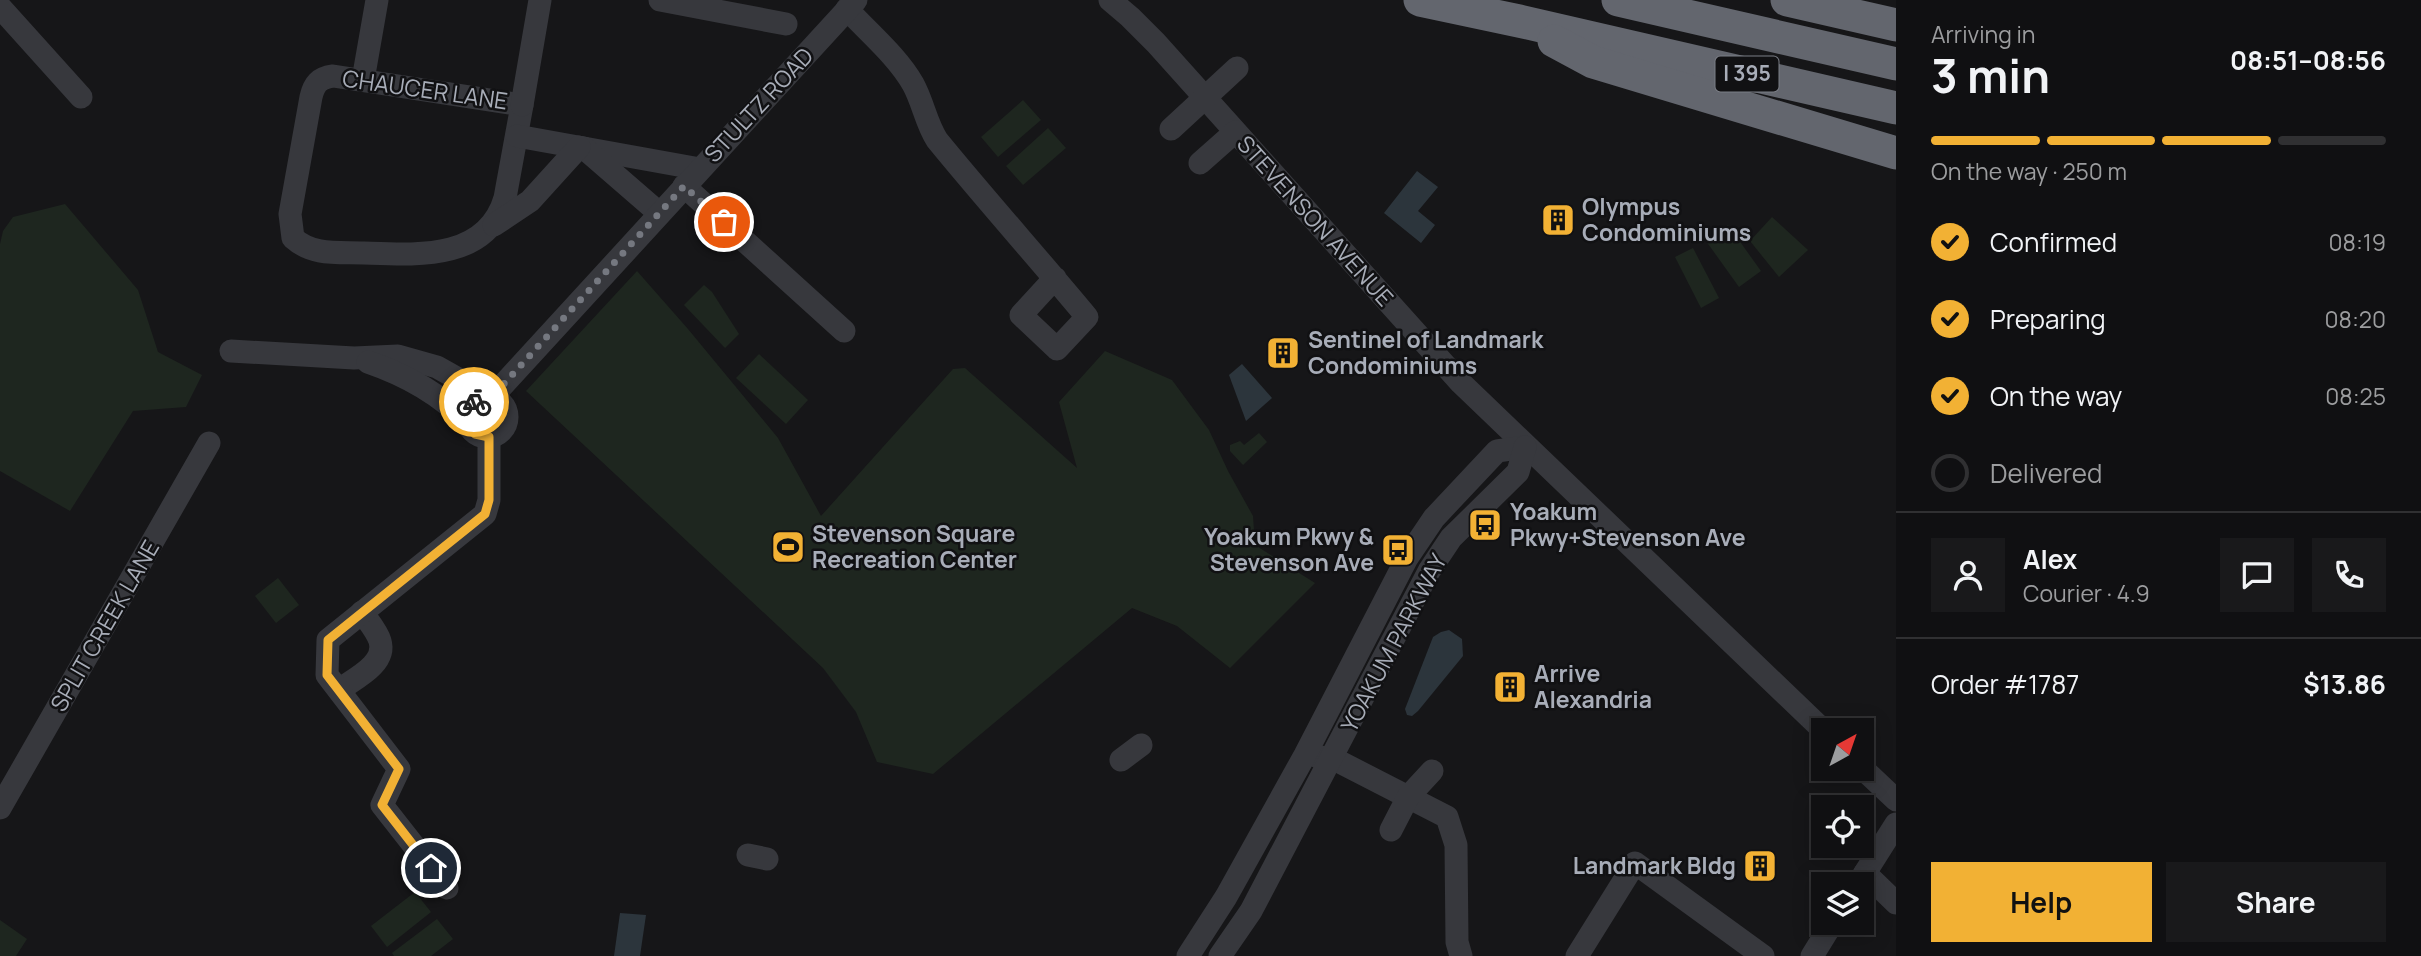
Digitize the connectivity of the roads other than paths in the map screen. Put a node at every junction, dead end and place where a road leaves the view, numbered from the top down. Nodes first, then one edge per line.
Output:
1 (377, 0) edge
2 (540, 0) edge
3 (660, 0) edge
4 (1111, 0) edge
5 (1420, 0) edge
6 (1618, 0) edge
7 (1787, 0) edge
8 (851, 5) edge
9 (0, 7) edge
10 (1519, 21) junction
11 (786, 24) dead end
12 (1896, 25) edge
13 (1896, 64) edge
14 (1237, 68) dead end
15 (363, 80) junction
16 (81, 97) dead end
17 (1205, 99) junction
18 (522, 105) junction
19 (1896, 108) edge
20 (1171, 129) dead end
21 (1235, 132) junction
22 (517, 136) junction
23 (582, 148) junction
24 (1896, 153) edge
25 (1200, 163) dead end
26 (692, 178) junction
27 (659, 214) junction
28 (488, 228) junction
29 (1055, 278) dead end
30 (844, 331) dead end
31 (231, 351) dead end
32 (354, 358) junction
33 (488, 397) junction
34 (467, 422) junction
35 (489, 437) junction
36 (209, 443) dead end
37 (1525, 447) junction
38 (362, 612) junction
39 (339, 690) junction
40 (1811, 719) edge
41 (1141, 745) dead end
42 (1305, 755) junction
43 (1332, 758) junction
44 (1121, 760) dead end
45 (1432, 771) dead end
46 (1874, 779) edge
47 (1408, 797) junction
48 (1896, 800) edge
49 (0, 808) edge
50 (1896, 824) edge
51 (1391, 830) dead end
52 (1865, 872) edge
53 (1874, 886) edge
54 (447, 888) dead end
55 (1895, 900) edge
56 (1825, 935) edge
57 (1188, 956) edge
58 (1220, 956) edge
59 (1461, 956) edge
60 (1577, 956) edge
61 (1763, 956) edge
62 (1812, 956) edge

1 - 15 street
2 - 18 street
3 - 11 street
4 - 17 street, STEVENSON AVENUE
5 - 10 highway, I 395
6 - 13 highway
7 - 12 highway
8 - 26 street, STULTZ ROAD
8 - 29 street
9 - 16 street
10 - 19 highway, I 395
10 - 24 highway
14 - 17 street
15 - 18 street, CHAUCER LANE
15 - 28 street, CHAUCER LANE
17 - 20 street
17 - 21 street, STEVENSON AVENUE
18 - 22 street, CHAUCER LANE
21 - 25 street
21 - 37 street, STEVENSON AVENUE
22 - 23 street, CHAUCER LANE
22 - 28 street
23 - 26 street, CHAUCER LANE
23 - 27 street
23 - 28 street
26 - 27 street, STULTZ ROAD
26 - 30 street
27 - 33 street, STULTZ ROAD
31 - 32 street
32 - 33 street
32 - 34 street
33 - 34 street
33 - 35 street
34 - 35 street
35 - 38 street
36 - 49 street, SPLIT CREEK LANE
37 - 40 street, STEVENSON AVENUE
37 - 42 street, YOAKUM PARKWAY
37 - 43 street, YOAKUM PARKWAY
38 - 39 street
38 - 39 street
39 - 54 street
41 - 44 street
42 - 43 street
42 - 57 street, YOAKUM PARKWAY
43 - 47 street
43 - 58 street, YOAKUM PARKWAY
45 - 47 street
46 - 48 street
47 - 51 street
47 - 59 street
50 - 52 street
53 - 55 street
56 - 62 street
60 - 61 street

